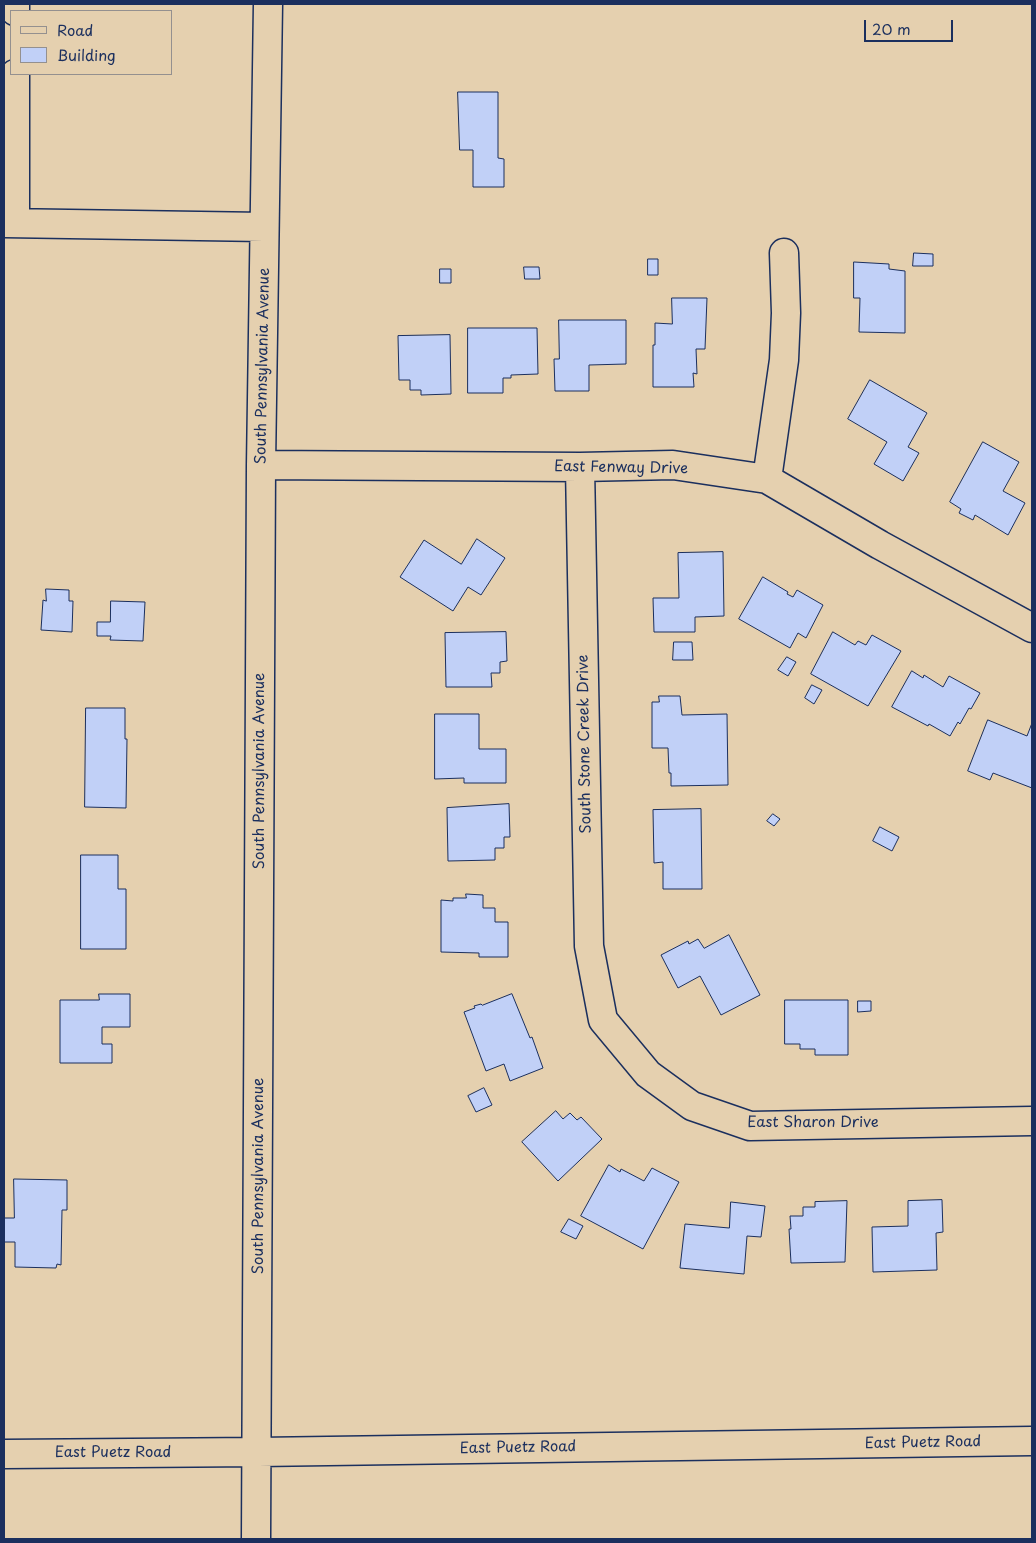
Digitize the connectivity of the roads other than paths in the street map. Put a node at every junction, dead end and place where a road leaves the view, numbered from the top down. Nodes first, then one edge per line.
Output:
1 (268, 4) edge
2 (15, 75) edge
3 (9, 223) edge
4 (264, 227) junction
5 (784, 253) dead end
6 (261, 465) junction
7 (580, 467) junction
8 (767, 479) junction
9 (1032, 628) edge
10 (603, 1020) joint
11 (1032, 1121) edge
12 (1032, 1441) edge
13 (258, 1452) junction
14 (4, 1454) edge
15 (256, 1539) edge

1 - 4 street, South Pennsylvania Avenue
2 - 3 street
3 - 4 street
4 - 6 street, South Pennsylvania Avenue
5 - 8 street
6 - 7 street, East Fenway Drive
6 - 13 street, South Pennsylvania Avenue
7 - 8 street, East Fenway Drive
7 - 10 street, South Stone Creek Drive
8 - 9 street, East Fenway Drive
10 - 11 street, East Sharon Drive
12 - 13 street, East Puetz Road
13 - 14 street, East Puetz Road
13 - 15 street, South Pennsylvania Avenue

